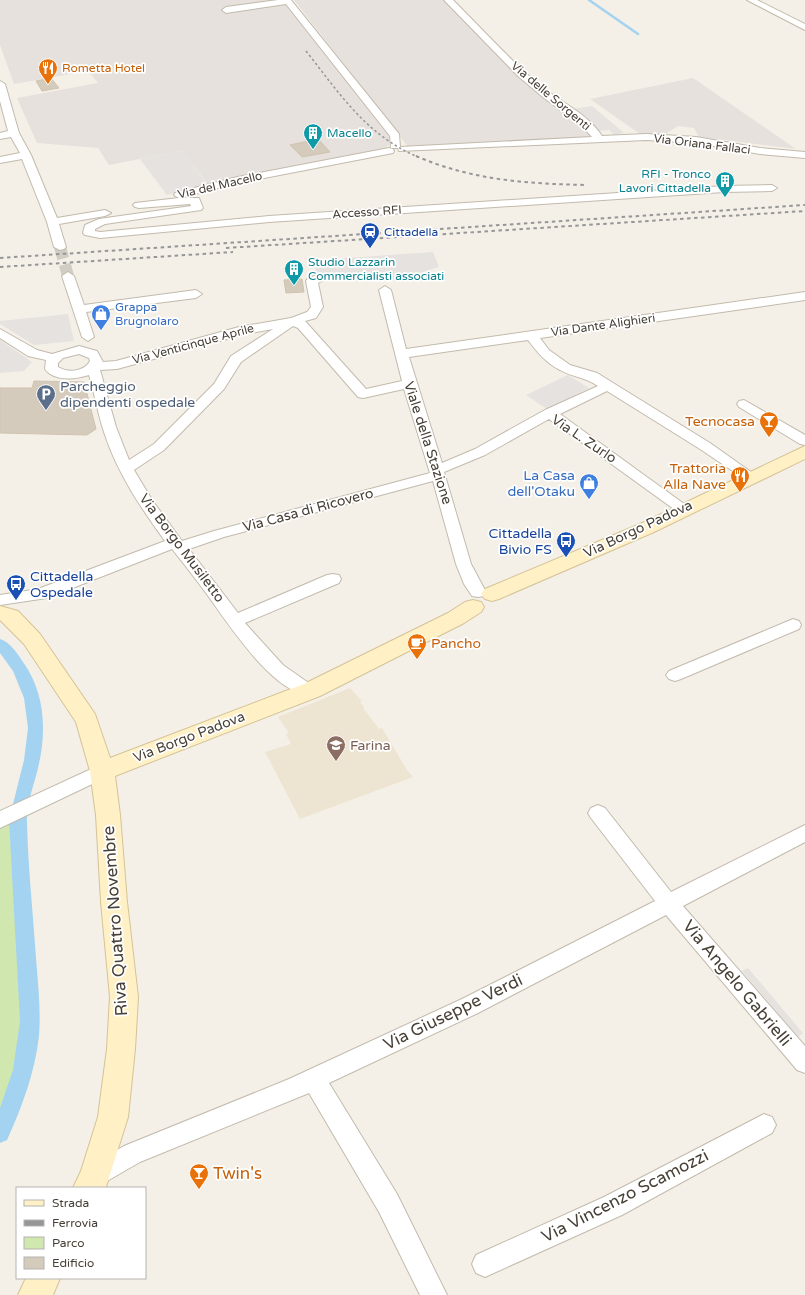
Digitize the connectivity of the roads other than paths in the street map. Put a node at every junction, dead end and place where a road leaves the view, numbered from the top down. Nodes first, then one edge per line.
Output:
1 (288, 0) edge
2 (448, 0) edge
3 (751, 0) edge
4 (226, 10) dead end
5 (805, 27) edge
6 (0, 84) edge
7 (14, 133) junction
8 (0, 136) edge
9 (599, 139) junction
10 (395, 149) junction
11 (26, 155) junction
12 (805, 155) edge
13 (0, 160) edge
14 (772, 188) dead end
15 (139, 205) junction
16 (52, 222) junction
17 (60, 247) tunnel mouth
18 (68, 276) tunnel mouth
19 (321, 278) dead end
20 (385, 290) dead end
21 (196, 294) dead end
22 (805, 296) edge
23 (78, 309) junction
24 (293, 321) junction
25 (0, 333) edge
26 (531, 336) junction
27 (88, 337) junction
28 (71, 351) junction
29 (92, 353) junction
30 (402, 354) junction
31 (54, 358) junction
32 (93, 367) junction
33 (74, 374) junction
34 (98, 384) junction
35 (408, 384) junction
36 (608, 386) junction
37 (744, 404) dead end
38 (550, 413) junction
39 (805, 441) edge
40 (805, 452) edge
41 (126, 469) junction
42 (440, 471) junction
43 (751, 477) junction
44 (683, 509) junction
45 (177, 545) junction
46 (333, 579) dead end
47 (481, 597) junction
48 (0, 600) edge
49 (0, 613) edge
50 (236, 620) junction
51 (793, 625) dead end
52 (675, 675) dead end
53 (313, 686) junction
54 (102, 771) junction
55 (598, 813) dead end
56 (0, 820) edge
57 (805, 833) edge
58 (668, 903) junction
59 (805, 1063) edge
60 (314, 1079) junction
61 (764, 1125) dead end
62 (92, 1182) edge
63 (485, 1264) dead end
64 (43, 1279) edge
65 (35, 1295) edge
66 (434, 1295) edge

1 - 4 street
1 - 10 street
2 - 9 street, Via delle Sorgenti
3 - 5 street
6 - 7 street
7 - 8 street
7 - 11 street
9 - 10 street, Via delle Sorgenti
9 - 12 street, Via Oriana Fallaci
10 - 15 street, Via del Macello
11 - 13 street
11 - 16 street
14 - 15 street, Accesso RFI
15 - 16 street, Via del Macello
16 - 17 street
18 - 23 street
19 - 24 street
20 - 30 street, Viale della Stazione
21 - 23 street
22 - 26 street, Via Dante Alighieri
23 - 27 street
24 - 32 street, Via Venticinque Aprile
24 - 35 street
24 - 41 street
25 - 31 street
26 - 30 street, Via Dante Alighieri
26 - 36 street
27 - 28 street
27 - 29 street
28 - 29 street
28 - 31 street
29 - 32 street, Via Borgo Musiletto
30 - 35 street, Viale della Stazione
31 - 33 street
32 - 33 street, Via Venticinque Aprile
32 - 34 street, Via Borgo Musiletto
33 - 34 street
34 - 41 street, Via Borgo Musiletto
35 - 42 street, Viale della Stazione
36 - 38 street
36 - 43 street
37 - 39 street
38 - 42 street, Via L. Zurlo
38 - 44 street, Via L. Zurlo
40 - 43 street, Via Borgo Padova
41 - 45 street, Via Borgo Musiletto
42 - 45 street, Via Casa di Ricovero
42 - 47 street, Viale della Stazione
43 - 44 street, Via Borgo Padova
44 - 47 street, Via Borgo Padova
45 - 48 street, Via Casa di Ricovero
45 - 50 street, Via Borgo Musiletto
46 - 50 street
47 - 53 street, Via Borgo Padova
49 - 54 street, Riva Quattro Novembre
50 - 53 street, Via Borgo Musiletto
51 - 52 street
53 - 54 street, Via Borgo Padova
54 - 56 street
54 - 62 street, Riva Quattro Novembre
55 - 58 street, Via Angelo Gabrielli
57 - 58 street, Via Giuseppe Verdi
58 - 59 street, Via Angelo Gabrielli
58 - 60 street, Via Giuseppe Verdi
60 - 62 street, Via Giuseppe Verdi
60 - 66 street
61 - 63 street, Via Vincenzo Scamozzi
64 - 65 street

